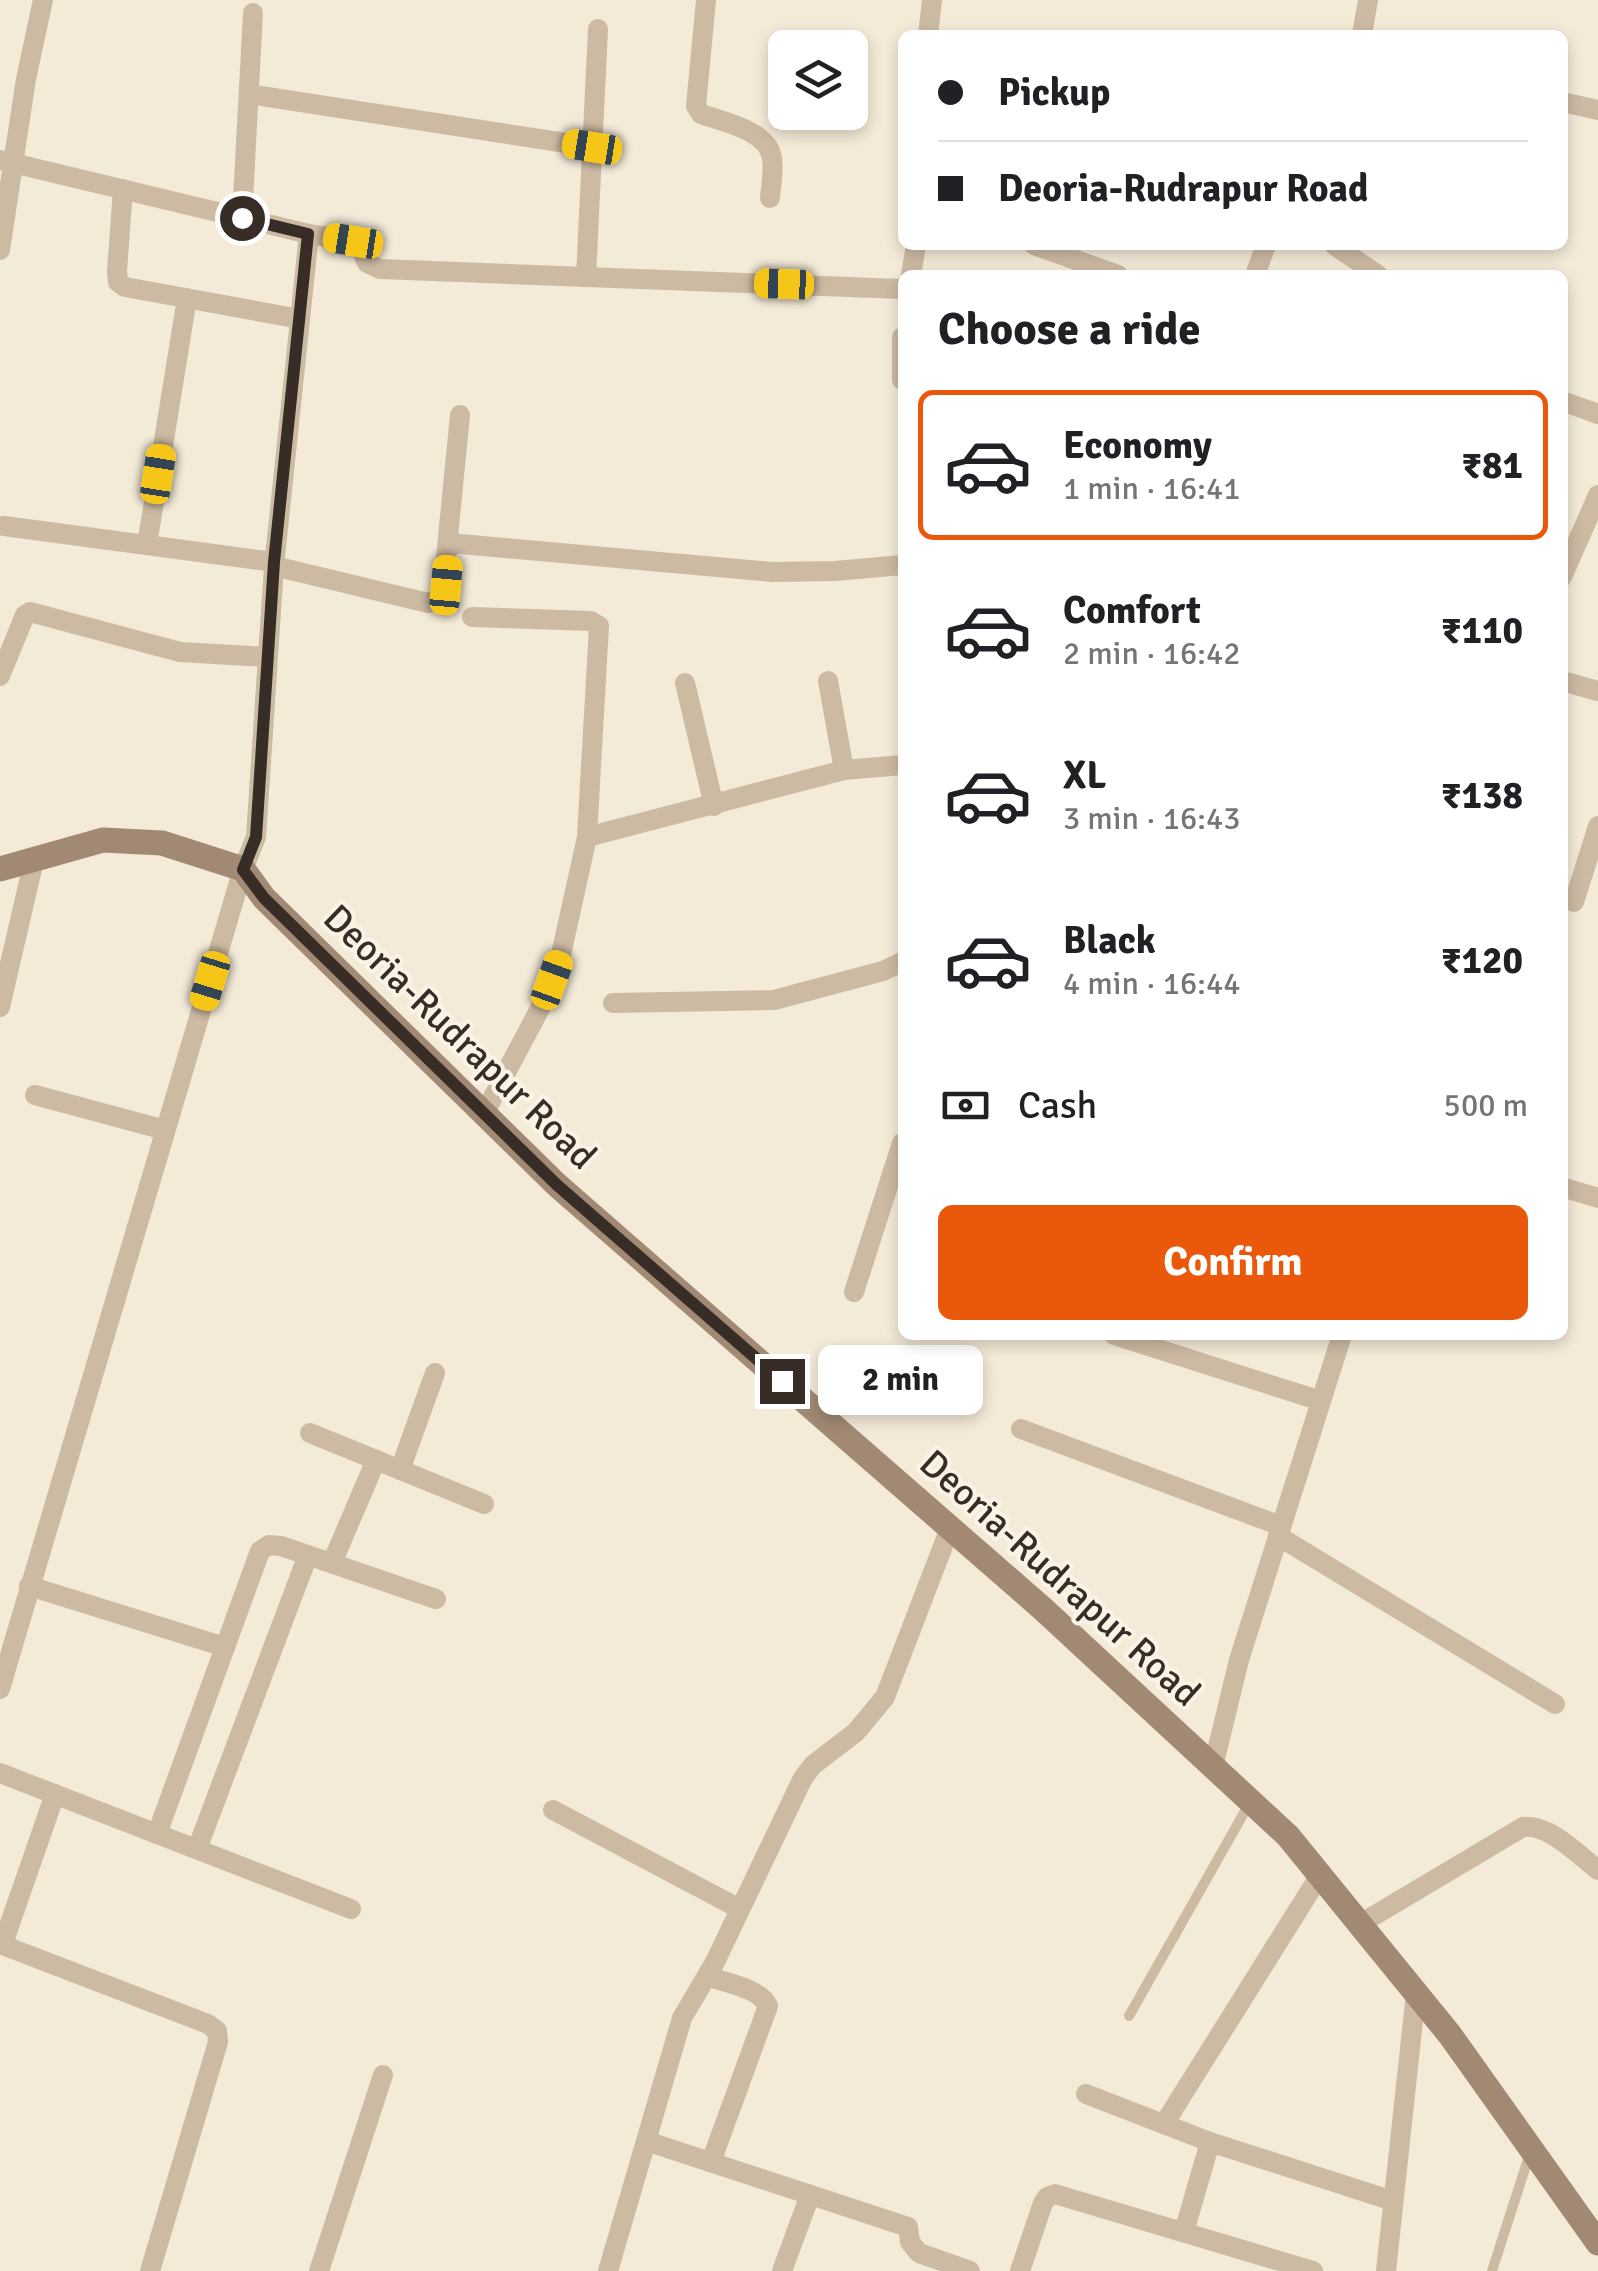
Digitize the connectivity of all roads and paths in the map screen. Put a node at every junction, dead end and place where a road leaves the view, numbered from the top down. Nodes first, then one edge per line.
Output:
1 (43, 0) edge
2 (706, 0) edge
3 (932, 0) edge
4 (1368, 0) edge
5 (253, 13) dead end
6 (598, 29) dead end
7 (929, 30) edge
8 (1363, 30) edge
9 (249, 94) junction
10 (1568, 103) edge
11 (1598, 110) edge
12 (592, 147) junction
13 (7, 161) edge
14 (123, 190) junction
15 (770, 198) dead end
16 (242, 218) junction
17 (308, 234) junction
18 (0, 250) edge
19 (1048, 250) edge
20 (1341, 250) edge
21 (1104, 270) edge
22 (1371, 270) edge
23 (586, 277) junction
24 (898, 289) edge
25 (187, 298) junction
26 (300, 318) junction
27 (1568, 403) edge
28 (1598, 414) edge
29 (460, 415) dead end
30 (1598, 495) edge
31 (4, 526) dead end
32 (449, 543) junction
33 (147, 545) junction
34 (1568, 563) edge
35 (274, 564) junction
36 (898, 565) edge
37 (472, 618) dead end
38 (267, 657) junction
39 (0, 676) edge
40 (828, 681) dead end
41 (685, 682) dead end
42 (1568, 683) edge
43 (1598, 691) edge
44 (898, 765) edge
45 (844, 770) junction
46 (714, 806) junction
47 (1598, 826) edge
48 (587, 836) junction
49 (34, 860) junction
50 (0, 869) edge
51 (243, 870) junction
52 (1574, 902) dead end
53 (898, 964) edge
54 (613, 1003) dead end
55 (0, 1007) edge
56 (35, 1095) dead end
57 (484, 1114) junction
58 (165, 1130) junction
59 (898, 1155) edge
60 (1568, 1189) edge
61 (1598, 1198) edge
62 (854, 1292) dead end
63 (1130, 1340) edge
64 (1340, 1340) edge
65 (436, 1373) dead end
66 (1321, 1401) junction
67 (1020, 1429) dead end
68 (310, 1433) dead end
69 (376, 1460) junction
70 (400, 1470) junction
71 (484, 1504) dead end
72 (950, 1528) junction
73 (1280, 1531) junction
74 (308, 1555) junction
75 (332, 1563) junction
76 (29, 1586) junction
77 (436, 1598) dead end
78 (225, 1647) junction
79 (5, 1650) edge
80 (0, 1689) edge
81 (1556, 1704) dead end
82 (1214, 1767) junction
83 (0, 1772) edge
84 (55, 1794) junction
85 (1250, 1801) junction
86 (553, 1810) dead end
87 (157, 1834) junction
88 (197, 1850) junction
89 (1598, 1870) edge
90 (1320, 1875) junction
91 (740, 1909) junction
92 (351, 1910) dead end
93 (1360, 1924) junction
94 (707, 1976) junction
95 (1416, 1993) junction
96 (1129, 2016) dead end
97 (383, 2076) dead end
98 (1086, 2094) dead end
99 (1164, 2124) junction
100 (646, 2141) junction
101 (1210, 2142) junction
102 (1531, 2150) junction
103 (711, 2162) junction
104 (810, 2194) junction
105 (1393, 2201) junction
106 (1184, 2232) junction
107 (1598, 2243) edge
108 (150, 2271) edge
109 (319, 2271) edge
110 (608, 2271) edge
111 (782, 2271) edge
112 (970, 2271) edge
113 (1020, 2271) edge
114 (1314, 2271) edge
115 (1386, 2271) edge
116 (1492, 2271) edge

1 - 13 street
2 - 15 street
3 - 7 street
4 - 8 street
5 - 9 street
6 - 12 street
9 - 12 street
9 - 16 street
10 - 11 street
12 - 23 street
13 - 14 street
13 - 18 street
14 - 16 street
14 - 25 street
16 - 17 street
17 - 23 street
17 - 26 street
19 - 21 street
20 - 22 street
23 - 24 street
25 - 26 street
25 - 33 street
26 - 35 street
27 - 28 street
29 - 32 street
30 - 34 street
31 - 33 street
32 - 35 street
32 - 36 street
33 - 35 street
35 - 38 street
37 - 48 street
38 - 39 street
38 - 51 street
40 - 45 street
41 - 46 street
42 - 43 street
44 - 45 street
45 - 46 street
46 - 48 street
47 - 52 street
48 - 57 street
49 - 50 main road
49 - 51 main road
49 - 55 street
51 - 57 main road, Deoria-Rudrapur Road
51 - 58 street
53 - 54 street
56 - 58 street
57 - 72 main road, Deoria-Rudrapur Road
58 - 76 street
59 - 62 street
60 - 61 street
63 - 66 street
64 - 66 street
65 - 70 street
66 - 73 street
67 - 73 street
68 - 69 street
69 - 70 street
69 - 75 street
70 - 71 street
72 - 82 main road, Deoria-Rudrapur Road
72 - 91 street
73 - 81 street
73 - 82 street
74 - 75 street
74 - 78 street
74 - 88 street
75 - 77 street
76 - 78 street
76 - 79 street
78 - 87 street
79 - 80 street
82 - 85 main road, Deoria-Rudrapur Road
83 - 84 street
84 - 87 street
84 - 108 street
85 - 90 main road, Deoria-Rudrapur Road
85 - 96 lane
86 - 91 street
87 - 88 street
88 - 92 street
89 - 93 street
90 - 93 main road, Deoria-Rudrapur Road
90 - 99 street
91 - 94 street
93 - 95 main road, Deoria-Rudrapur Road
94 - 100 street
94 - 103 street
95 - 102 main road, Deoria-Rudrapur Road
95 - 105 street
97 - 109 street
98 - 99 street
99 - 101 street
100 - 103 street
100 - 110 street
101 - 105 street
101 - 106 street
102 - 107 main road, Deoria-Rudrapur Road
102 - 116 lane
103 - 104 street
104 - 111 street
104 - 112 street
105 - 115 street
106 - 113 street
106 - 114 street

